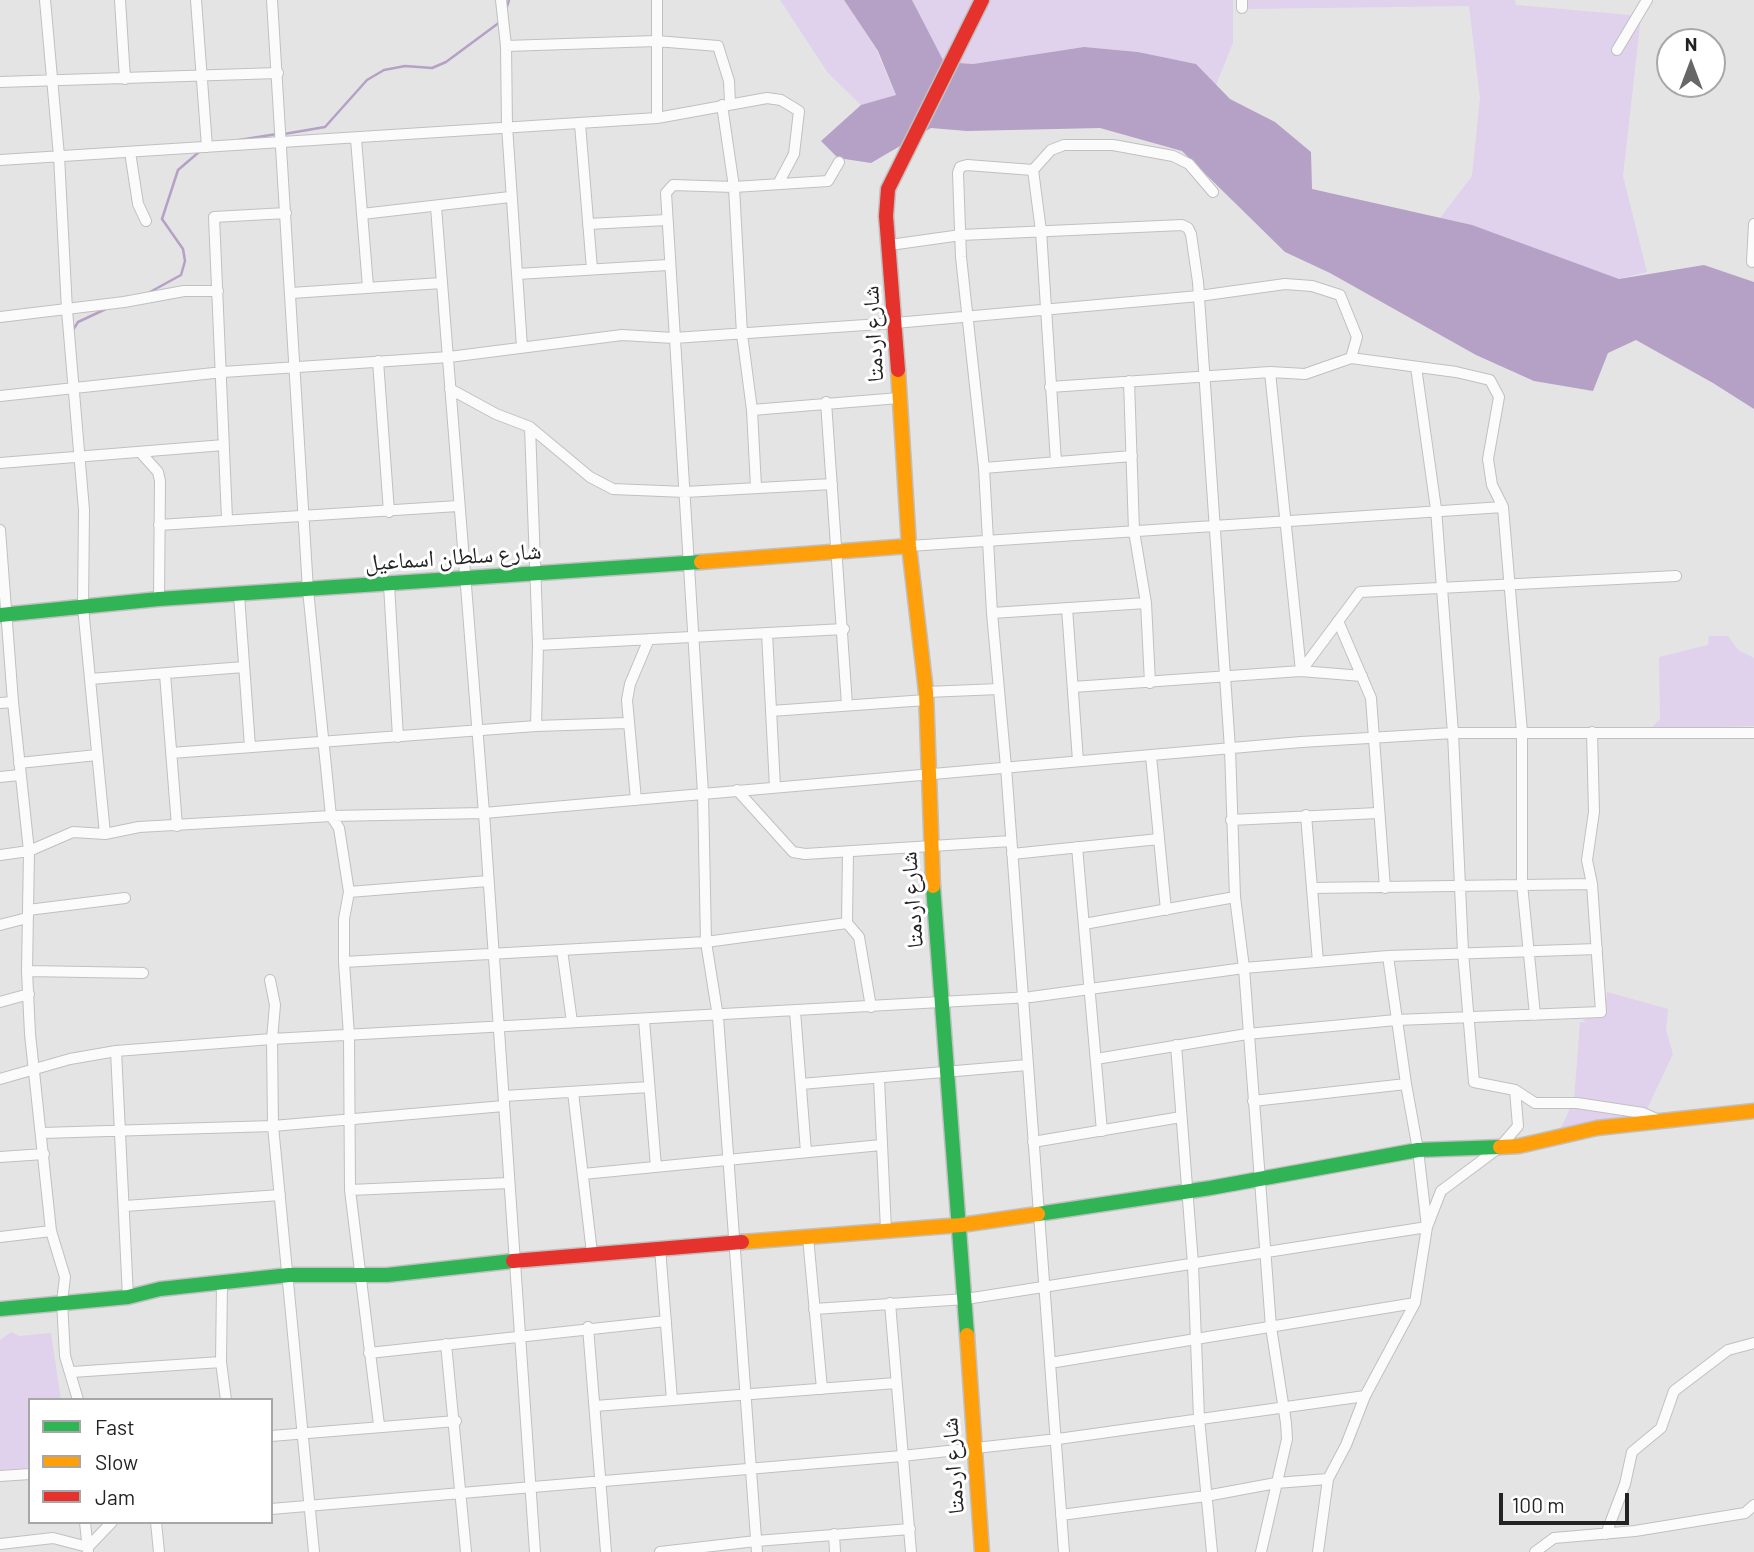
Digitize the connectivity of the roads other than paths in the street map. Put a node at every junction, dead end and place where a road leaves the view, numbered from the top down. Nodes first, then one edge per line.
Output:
1 (45, 0) edge
2 (120, 0) edge
3 (196, 0) edge
4 (272, 0) edge
5 (500, 0) edge
6 (657, 0) edge
7 (982, 0) edge
8 (1647, 0) edge
9 (656, 41) junction
10 (506, 46) junction
11 (1617, 50) dead end
12 (278, 73) junction
13 (201, 76) junction
14 (50, 78) junction
15 (125, 79) junction
16 (0, 82) edge
17 (726, 104) junction
18 (657, 118) junction
19 (580, 124) junction
20 (506, 127) junction
21 (356, 139) junction
22 (281, 142) junction
23 (207, 147) junction
24 (130, 152) junction
25 (59, 156) junction
26 (0, 160) edge
27 (839, 162) dead end
28 (1033, 170) junction
29 (778, 184) junction
30 (734, 187) junction
31 (1213, 192) dead end
32 (510, 197) junction
33 (436, 207) junction
34 (286, 213) junction
35 (362, 214) junction
36 (667, 219) junction
37 (146, 221) dead end
38 (588, 224) junction
39 (1754, 224) edge
40 (1041, 231) junction
41 (961, 235) junction
42 (890, 245) junction
43 (1752, 262) dead end
44 (668, 265) junction
45 (592, 269) junction
46 (517, 274) junction
47 (442, 283) junction
48 (368, 287) junction
49 (218, 291) junction
50 (291, 293) junction
51 (1199, 296) junction
52 (67, 310) junction
53 (1045, 310) junction
54 (970, 316) junction
55 (0, 317) edge
56 (895, 323) junction
57 (742, 334) junction
58 (674, 338) junction
59 (522, 347) junction
60 (449, 357) junction
61 (1351, 358) junction
62 (378, 361) junction
63 (297, 367) junction
64 (1416, 367) junction
65 (223, 372) junction
66 (1270, 372) junction
67 (1204, 376) junction
68 (1129, 382) junction
69 (73, 387) junction
70 (1050, 387) junction
71 (450, 389) junction
72 (0, 396) edge
73 (899, 398) junction
74 (826, 402) junction
75 (752, 410) junction
76 (530, 426) junction
77 (224, 445) junction
78 (141, 453) junction
79 (79, 456) junction
80 (1132, 456) junction
81 (0, 463) edge
82 (1056, 463) junction
83 (984, 468) junction
84 (832, 484) junction
85 (756, 487) junction
86 (685, 492) junction
87 (458, 506) junction
88 (1503, 507) junction
89 (1436, 509) junction
90 (389, 512) junction
91 (303, 515) junction
92 (227, 519) junction
93 (1286, 523) junction
94 (159, 524) junction
95 (1214, 527) junction
96 (0, 530) edge
97 (1134, 531) junction
98 (989, 540) junction
99 (909, 546) junction
100 (1, 551) edge
101 (838, 553) junction
102 (688, 563) junction
103 (534, 575) junction
104 (1676, 576) dead end
105 (464, 579) junction
106 (1509, 583) junction
107 (389, 585) junction
108 (1442, 587) junction
109 (309, 590) junction
110 (239, 595) junction
111 (159, 599) junction
112 (1146, 603) junction
113 (83, 607) junction
114 (1067, 608) junction
115 (992, 613) junction
116 (4, 614) edge
117 (1339, 621) junction
118 (844, 629) junction
119 (766, 633) junction
120 (693, 637) junction
121 (649, 639) junction
122 (538, 645) junction
123 (244, 667) junction
124 (1301, 671) junction
125 (166, 674) junction
126 (1225, 676) junction
127 (1362, 676) junction
128 (90, 679) junction
129 (1150, 682) junction
130 (1073, 687) junction
131 (999, 689) junction
132 (926, 696) junction
133 (13, 702) junction
134 (0, 704) edge
135 (847, 705) junction
136 (771, 711) junction
137 (627, 723) junction
138 (536, 726) junction
139 (477, 731) junction
140 (1522, 732) junction
141 (1592, 732) junction
142 (1453, 733) junction
143 (1754, 733) edge
144 (398, 737) junction
145 (1374, 738) junction
146 (324, 742) junction
147 (250, 747) junction
148 (1230, 749) junction
149 (171, 753) junction
150 (97, 755) junction
151 (1151, 755) junction
152 (1079, 761) junction
153 (19, 763) junction
154 (1006, 767) junction
155 (19, 775) junction
156 (929, 775) junction
157 (0, 777) edge
158 (775, 787) junction
159 (737, 790) junction
160 (703, 793) junction
161 (636, 800) junction
162 (484, 813) junction
163 (1378, 813) junction
164 (1306, 816) junction
165 (331, 817) junction
166 (1231, 820) junction
167 (177, 826) junction
168 (105, 834) junction
169 (1159, 839) junction
170 (1011, 841) junction
171 (932, 847) junction
172 (1077, 848) junction
173 (29, 851) junction
174 (848, 853) junction
175 (1012, 854) junction
176 (0, 855) edge
177 (488, 881) junction
178 (1522, 884) junction
179 (1592, 884) junction
180 (1461, 885) junction
181 (1312, 888) junction
182 (1385, 888) junction
183 (349, 891) junction
184 (1235, 897) junction
185 (125, 898) dead end
186 (1166, 910) junction
187 (28, 914) junction
188 (847, 923) junction
189 (1084, 924) junction
190 (0, 925) edge
191 (706, 942) junction
192 (1597, 949) junction
193 (562, 950) junction
194 (1529, 950) junction
195 (1463, 952) junction
196 (492, 954) junction
197 (1388, 956) junction
198 (344, 962) junction
199 (1318, 962) junction
200 (1244, 968) junction
201 (27, 971) junction
202 (143, 973) dead end
203 (270, 980) dead end
204 (1090, 990) junction
205 (29, 994) junction
206 (1022, 997) junction
207 (0, 1002) edge
208 (942, 1002) junction
209 (871, 1007) junction
210 (795, 1011) junction
211 (1535, 1015) junction
212 (718, 1017) junction
213 (1468, 1018) junction
214 (644, 1020) junction
215 (1396, 1020) junction
216 (572, 1021) junction
217 (498, 1027) junction
218 (1247, 1034) junction
219 (349, 1036) junction
220 (272, 1039) junction
221 (1176, 1045) junction
222 (116, 1051) junction
223 (1096, 1059) junction
224 (1027, 1065) junction
225 (34, 1068) junction
226 (950, 1074) junction
227 (0, 1079) edge
228 (878, 1079) junction
229 (801, 1084) junction
230 (1406, 1084) junction
231 (649, 1087) junction
232 (1515, 1090) junction
233 (573, 1092) junction
234 (504, 1101) junction
235 (1253, 1101) junction
236 (1754, 1111) edge
237 (1181, 1117) junction
238 (348, 1120) junction
239 (1661, 1121) junction
240 (273, 1126) junction
241 (1102, 1131) junction
242 (122, 1132) junction
243 (42, 1133) junction
244 (1033, 1142) junction
245 (881, 1145) junction
246 (1500, 1147) junction
247 (1418, 1150) junction
248 (806, 1152) junction
249 (44, 1154) junction
250 (0, 1157) edge
251 (728, 1160) junction
252 (656, 1167) junction
253 (583, 1174) junction
254 (1259, 1179) junction
255 (509, 1183) junction
256 (350, 1190) junction
257 (1187, 1191) junction
258 (280, 1195) junction
259 (125, 1206) junction
260 (1038, 1215) junction
261 (961, 1225) junction
262 (1427, 1227) junction
263 (886, 1230) junction
264 (51, 1231) junction
265 (0, 1237) edge
266 (808, 1237) junction
267 (734, 1242) junction
268 (660, 1248) junction
269 (592, 1252) junction
270 (1266, 1254) junction
271 (515, 1260) junction
272 (1193, 1264) junction
273 (359, 1273) junction
274 (289, 1275) junction
275 (222, 1285) junction
276 (1044, 1287) junction
277 (128, 1297) junction
278 (966, 1299) junction
279 (62, 1302) junction
280 (890, 1303) junction
281 (1415, 1303) junction
282 (0, 1309) edge
283 (814, 1310) junction
284 (666, 1321) junction
285 (588, 1327) junction
286 (1271, 1327) junction
287 (521, 1335) junction
288 (1196, 1339) junction
289 (1754, 1343) edge
290 (446, 1344) junction
291 (369, 1353) junction
292 (222, 1362) junction
293 (1050, 1363) junction
294 (72, 1372) junction
295 (895, 1383) junction
296 (822, 1389) junction
297 (744, 1395) junction
298 (1365, 1396) junction
299 (78, 1398) edge
300 (226, 1398) edge
301 (671, 1401) junction
302 (596, 1406) junction
303 (1284, 1406) junction
304 (1199, 1418) junction
305 (456, 1422) junction
306 (379, 1425) junction
307 (300, 1434) junction
308 (273, 1436) edge
309 (1058, 1439) junction
310 (975, 1447) junction
311 (902, 1456) junction
312 (753, 1468) junction
313 (28, 1474) edge
314 (0, 1476) edge
315 (1328, 1479) junction
316 (602, 1483) junction
317 (1276, 1483) junction
318 (530, 1489) junction
319 (460, 1495) junction
320 (1206, 1496) junction
321 (1754, 1505) edge
322 (312, 1506) junction
323 (273, 1509) edge
324 (1061, 1515) junction
325 (85, 1524) edge
326 (111, 1524) edge
327 (156, 1524) edge
328 (911, 1529) junction
329 (834, 1534) junction
330 (1606, 1534) junction
331 (756, 1541) junction
332 (0, 1544) edge
333 (88, 1549) edge
334 (684, 1551) edge
335 (159, 1552) edge
336 (314, 1552) edge
337 (466, 1552) edge
338 (535, 1552) edge
339 (606, 1552) edge
340 (660, 1552) edge
341 (757, 1552) edge
342 (835, 1552) edge
343 (911, 1552) edge
344 (982, 1552) edge
345 (1064, 1552) edge
346 (1212, 1552) edge
347 (1261, 1552) edge
348 (1318, 1552) edge
349 (1535, 1552) edge

1 - 14 street
2 - 15 street
3 - 13 street
4 - 12 street
5 - 10 street
6 - 9 street
7 - 42 street, شارع اردمتا
8 - 11 street
9 - 10 street
9 - 17 street
9 - 18 street
10 - 20 street
12 - 13 street
12 - 22 street
13 - 15 street
13 - 23 street
14 - 15 street
14 - 16 street
14 - 25 street
17 - 18 street
17 - 29 street
17 - 30 street
18 - 19 street
19 - 20 street
19 - 38 street
20 - 21 street
20 - 32 street
21 - 22 street
21 - 35 street
22 - 23 street
22 - 34 street
23 - 24 street
24 - 25 street
24 - 37 street
25 - 26 street
25 - 52 street
27 - 29 street
28 - 31 street
28 - 40 street
28 - 41 street
29 - 30 street
30 - 36 street
30 - 57 street
32 - 33 street
32 - 46 street
33 - 35 street
33 - 47 street
34 - 49 street
34 - 50 street
35 - 48 street
36 - 38 street
36 - 44 street
38 - 45 street
39 - 43 street
40 - 41 street
40 - 51 street
40 - 53 street
41 - 42 street
41 - 54 street
42 - 56 street, شارع اردمتا
44 - 45 street
44 - 58 street
45 - 46 street
46 - 59 street
47 - 48 street
47 - 60 street
48 - 50 street
49 - 52 street
49 - 65 street
50 - 63 street
51 - 53 street
51 - 61 street
51 - 67 street
52 - 55 street
52 - 69 street
53 - 54 street
53 - 70 street
54 - 56 street
54 - 83 street
56 - 57 street
56 - 73 street, شارع اردمتا
57 - 58 street
57 - 75 street
58 - 59 street
58 - 86 street
59 - 60 street
60 - 62 street
60 - 71 street
61 - 64 street
61 - 66 street
62 - 63 street
62 - 90 street
63 - 65 street
63 - 91 street
64 - 88 street
64 - 89 street
65 - 69 street
65 - 77 street
66 - 67 street
66 - 93 street
67 - 68 street
67 - 95 street
68 - 70 street
68 - 80 street
69 - 72 street
69 - 79 street
70 - 82 street
71 - 76 street
71 - 87 street
73 - 74 street
73 - 99 street, شارع اردمتا
74 - 75 street
74 - 84 street
75 - 85 street
76 - 86 street
76 - 103 street
77 - 78 street
77 - 92 street
78 - 79 street
78 - 94 street
79 - 81 street
79 - 113 street
80 - 82 street
80 - 97 street
82 - 83 street
83 - 98 street
84 - 85 street
84 - 101 street
85 - 86 street
86 - 102 street
87 - 90 street
87 - 105 street
88 - 89 street
88 - 106 street
89 - 93 street
89 - 108 street
90 - 91 street
91 - 92 street
91 - 109 street
92 - 94 street
93 - 95 street
93 - 124 street
94 - 111 street
95 - 97 street
95 - 126 street
96 - 100 street
97 - 98 street
97 - 112 street
98 - 99 street
98 - 115 street
99 - 101 street, شارع سلطان اسماعيل
99 - 132 street, شارع اردمتا
100 - 116 street
101 - 102 street, شارع سلطان اسماعيل
101 - 118 street
102 - 103 street, شارع سلطان اسماعيل
102 - 120 street
103 - 105 street, شارع سلطان اسماعيل
103 - 122 street
104 - 106 street
105 - 107 street, شارع سلطان اسماعيل
105 - 139 street
106 - 108 street
106 - 140 street
107 - 109 street, شارع سلطان اسماعيل
107 - 144 street
108 - 117 street
108 - 142 street
109 - 110 street, شارع سلطان اسماعيل
109 - 146 street
110 - 111 street, شارع سلطان اسماعيل
110 - 123 street
111 - 113 street, شارع سلطان اسماعيل
112 - 114 street
112 - 129 street
113 - 116 street, شارع سلطان اسماعيل
113 - 128 street
114 - 115 street
114 - 130 street
115 - 131 street
116 - 133 street
117 - 124 street
117 - 127 street
118 - 119 street
118 - 135 street
119 - 120 street
119 - 136 street
120 - 121 street
120 - 160 street
121 - 122 street
121 - 137 street
122 - 138 street
123 - 125 street
123 - 147 street
124 - 126 street
124 - 127 street
125 - 128 street
125 - 149 street
126 - 129 street
126 - 148 street
127 - 145 street
128 - 150 street
129 - 130 street
130 - 152 street
131 - 132 street
131 - 154 street
132 - 135 street
132 - 156 street, شارع اردمتا
133 - 134 street
133 - 153 street
135 - 136 street
136 - 158 street
137 - 138 street
137 - 161 street
138 - 139 street
139 - 144 street
139 - 162 street
140 - 141 street
140 - 142 street
140 - 178 street
141 - 143 street
141 - 179 street
142 - 145 street
142 - 180 street
144 - 146 street
145 - 148 street
145 - 163 street
146 - 147 street
146 - 165 street
147 - 149 street
148 - 151 street
148 - 166 street
149 - 167 street
150 - 153 street
150 - 168 street
151 - 152 street
151 - 169 street
152 - 154 street
153 - 155 street
154 - 156 street
154 - 170 street
155 - 157 street
155 - 173 street
156 - 158 street
156 - 171 street, شارع اردمتا
158 - 159 street
159 - 160 street
159 - 174 street
160 - 161 street
160 - 191 street
161 - 162 street
162 - 165 street
162 - 177 street
163 - 164 street
163 - 182 street
164 - 166 street
164 - 181 street
165 - 167 street
165 - 183 street
166 - 184 street
167 - 168 street
168 - 173 street
169 - 172 street
169 - 186 street
170 - 171 street
170 - 175 street
171 - 174 street
171 - 208 street, شارع اردمتا
172 - 175 street
172 - 189 street
173 - 176 street
173 - 187 street
174 - 188 street
175 - 206 street
177 - 183 street
177 - 196 street
178 - 179 street
178 - 180 street
178 - 194 street
179 - 192 street
180 - 182 street
180 - 195 street
181 - 182 street
181 - 199 street
183 - 198 street
184 - 186 street
184 - 200 street
185 - 187 street
186 - 189 street
187 - 190 street
187 - 201 street
188 - 191 street
188 - 209 street
189 - 204 street
191 - 193 street
191 - 212 street
192 - 194 street
192 - 211 street
193 - 196 street
193 - 216 street
194 - 195 street
194 - 211 street
195 - 197 street
195 - 213 street
196 - 198 street
196 - 217 street
197 - 199 street
197 - 215 street
198 - 219 street
199 - 200 street
200 - 204 street
200 - 218 street
201 - 202 street
201 - 205 street
203 - 220 street
204 - 206 street
204 - 223 street
205 - 207 street
205 - 225 street
206 - 208 street
206 - 224 street
208 - 209 street
208 - 226 street, شارع اردمتا
209 - 210 street
210 - 212 street
210 - 229 street
211 - 213 street
212 - 214 street
212 - 251 street
213 - 215 street
213 - 232 street
214 - 216 street
214 - 231 street
215 - 218 street
215 - 230 street
216 - 217 street
217 - 219 street
217 - 234 street
218 - 221 street
218 - 235 street
219 - 220 street
219 - 238 street
220 - 222 street
220 - 240 street
221 - 223 street
221 - 237 street
222 - 225 street
222 - 242 street
223 - 241 street
224 - 226 street
224 - 244 street
225 - 227 street
225 - 243 street
226 - 228 street
226 - 261 street, شارع اردمتا
228 - 229 street
228 - 245 street
229 - 248 street
230 - 235 street
230 - 247 street
231 - 233 street
231 - 252 street
232 - 239 street
232 - 246 street
233 - 234 street
233 - 253 street
234 - 238 street
234 - 255 street
235 - 254 street
236 - 239 street
237 - 241 street
237 - 257 street
238 - 240 street
238 - 256 street
239 - 246 street
240 - 242 street
240 - 258 street
241 - 244 street
242 - 243 street
242 - 259 street
243 - 249 street
244 - 260 street
245 - 248 street
245 - 263 street
246 - 247 street
246 - 262 street
247 - 254 street
247 - 262 street
248 - 251 street
249 - 250 street
249 - 264 street
251 - 252 street
251 - 267 street
252 - 253 street
253 - 269 street
254 - 257 street
254 - 270 street
255 - 256 street
255 - 271 street
256 - 273 street
257 - 260 street
257 - 272 street
258 - 259 street
258 - 274 street
259 - 277 street
260 - 261 street
260 - 276 street
261 - 263 street
261 - 278 street, شارع اردمتا
262 - 270 street
262 - 281 street
263 - 266 street
264 - 265 street
264 - 279 street
266 - 267 street
266 - 283 street
267 - 268 street
267 - 297 street
268 - 269 street
268 - 284 street
269 - 271 street
270 - 272 street
270 - 286 street
271 - 273 street
271 - 287 street
272 - 276 street
272 - 288 street
273 - 274 street
273 - 291 street
274 - 275 street
274 - 307 street
275 - 277 street
275 - 292 street
276 - 278 street
276 - 293 street
277 - 279 street
278 - 280 street
278 - 310 street, شارع اردمتا
279 - 282 street
279 - 294 street
280 - 283 street
280 - 295 street
281 - 286 street
281 - 298 street
283 - 296 street
284 - 285 street
284 - 301 street
285 - 287 street
285 - 302 street
286 - 288 street
286 - 303 street
287 - 290 street
287 - 318 street
288 - 293 street
288 - 304 street
289 - 330 street
290 - 291 street
290 - 305 street
291 - 306 street
292 - 294 street
292 - 300 street
293 - 309 street
294 - 299 street
295 - 296 street
295 - 311 street
296 - 297 street
297 - 301 street
297 - 312 street
298 - 303 street
298 - 315 street
301 - 302 street
302 - 316 street
303 - 304 street
303 - 317 street
304 - 309 street
304 - 320 street
305 - 306 street
305 - 319 street
306 - 307 street
307 - 308 street
307 - 322 street
309 - 310 street
309 - 324 street
310 - 311 street
310 - 344 street, شارع اردمتا
311 - 312 street
311 - 328 street
312 - 316 street
312 - 331 street
313 - 314 street
315 - 317 street
315 - 348 street
316 - 318 street
316 - 339 street
317 - 320 street
317 - 347 street
318 - 319 street
318 - 338 street
319 - 322 street
319 - 337 street
320 - 324 street
320 - 346 street
321 - 330 street
322 - 323 street
322 - 336 street
324 - 345 street
325 - 333 street
326 - 333 street
327 - 335 street
328 - 329 street
328 - 343 street
329 - 331 street
329 - 342 street
330 - 349 street
331 - 334 street
331 - 341 street
332 - 333 street
334 - 340 street

